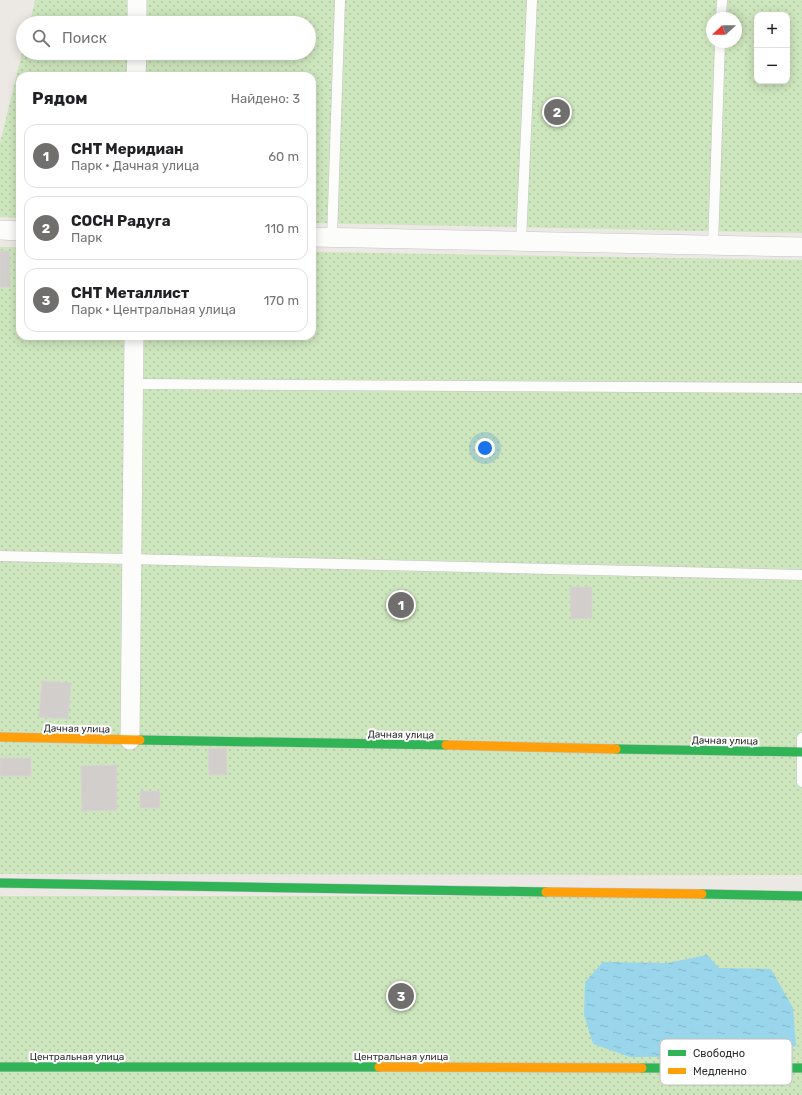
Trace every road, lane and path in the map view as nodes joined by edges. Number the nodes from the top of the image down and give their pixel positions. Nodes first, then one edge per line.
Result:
1 (137, 0) edge
2 (340, 0) edge
3 (532, 0) edge
4 (722, 0) edge
5 (721, 12) edge
6 (137, 16) edge
7 (720, 48) edge
8 (137, 60) edge
9 (136, 72) edge
10 (0, 230) edge
11 (16, 231) edge
12 (316, 237) edge
13 (332, 237) junction
14 (521, 241) junction
15 (713, 245) junction
16 (802, 247) edge
17 (134, 340) edge
18 (134, 384) junction
19 (802, 388) edge
20 (0, 556) edge
21 (131, 559) junction
22 (802, 575) edge
23 (0, 737) edge
24 (802, 738) edge
25 (130, 740) junction
26 (802, 752) edge
27 (802, 782) edge
28 (0, 883) edge
29 (802, 896) edge
30 (0, 1067) edge
31 (660, 1068) edge
32 (792, 1068) edge
33 (802, 1068) edge

1 - 6 street
2 - 13 lane
3 - 14 lane
4 - 5 lane
7 - 15 lane
8 - 9 street
10 - 11 street
12 - 13 street
13 - 14 street
14 - 15 street
15 - 16 street
17 - 18 street
18 - 19 lane
18 - 21 street
20 - 21 lane
21 - 22 lane
21 - 25 street
23 - 25 street, Дачная улица
24 - 26 lane
25 - 26 street, Дачная улица
26 - 27 lane
28 - 29 street
30 - 31 street, Центральная улица
32 - 33 street, Центральная улица

